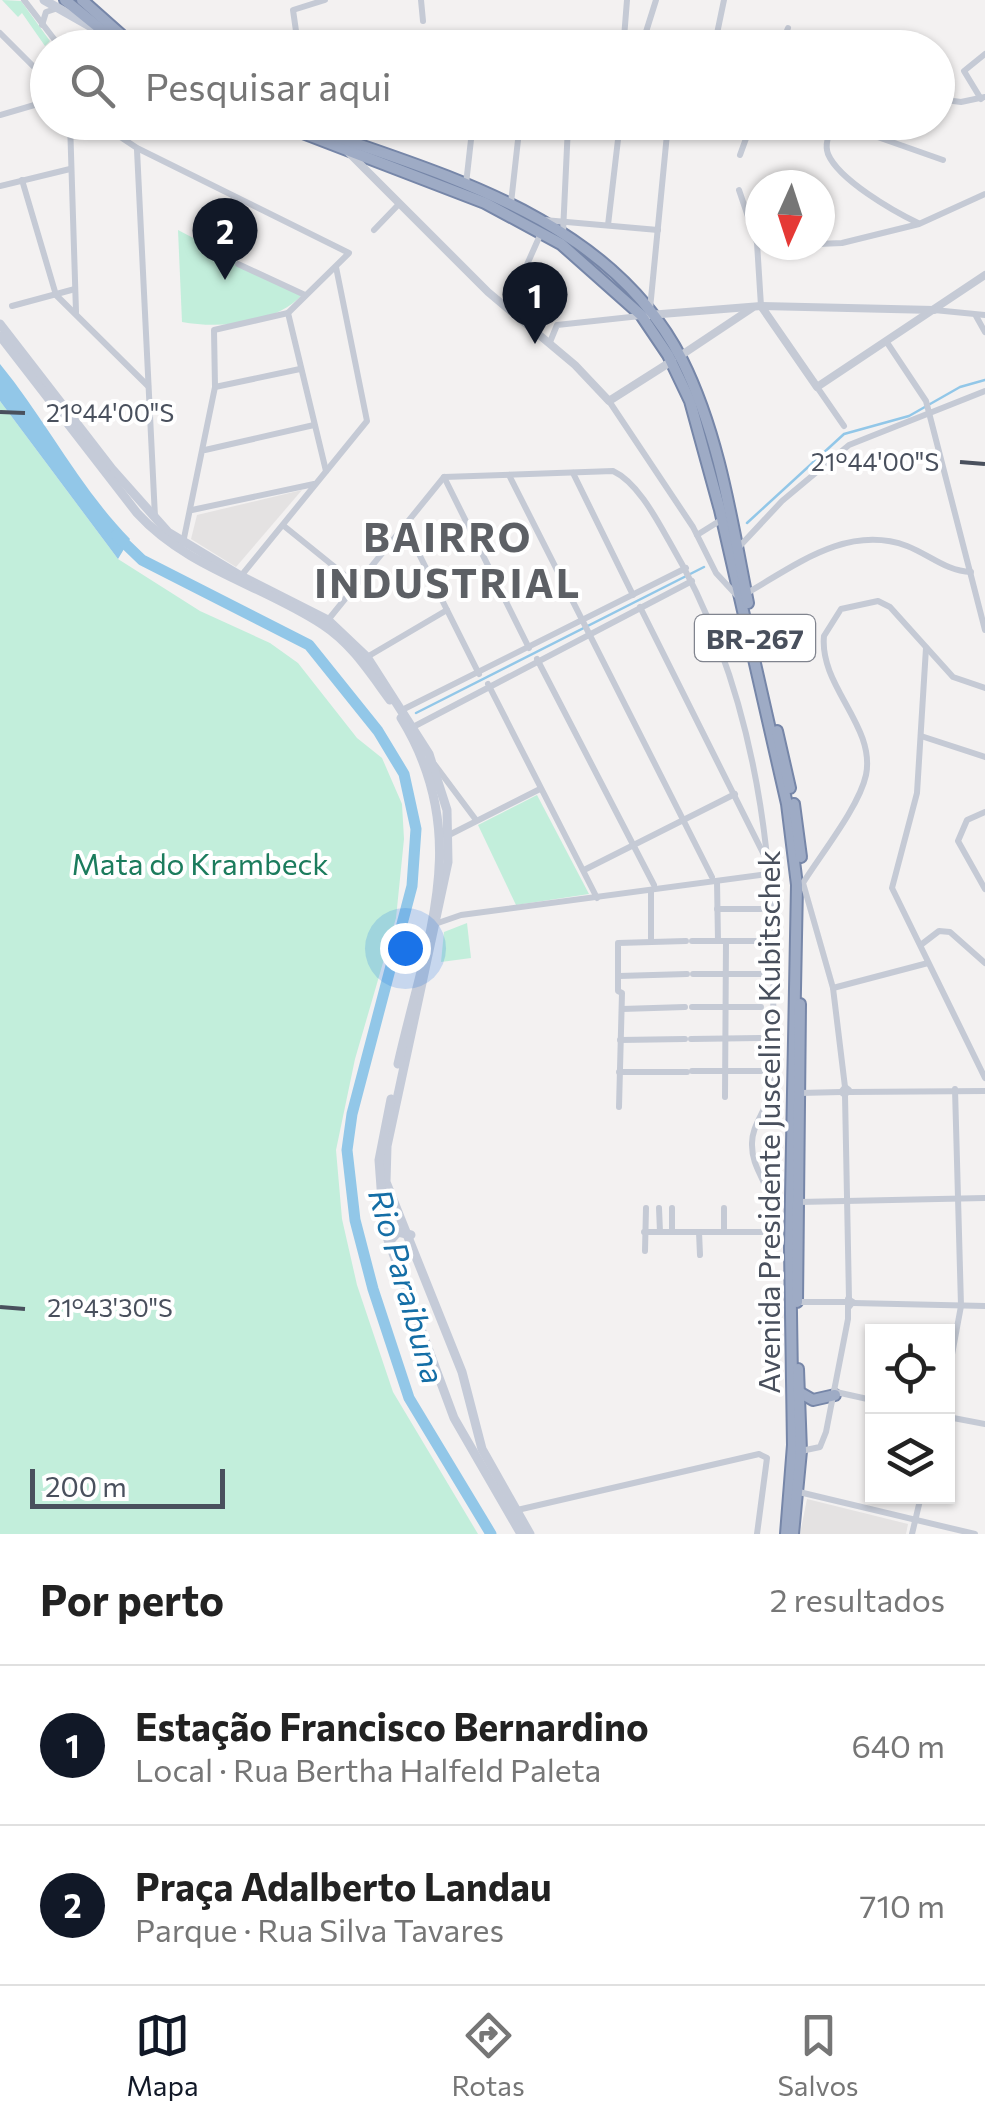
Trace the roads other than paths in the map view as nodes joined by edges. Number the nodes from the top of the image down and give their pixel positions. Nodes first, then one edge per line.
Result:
1 (24, 0) edge
2 (44, 0) edge
3 (82, 0) edge
4 (325, 0) edge
5 (421, 0) edge
6 (627, 0) edge
7 (656, 0) edge
8 (724, 0) edge
9 (61, 4) edge
10 (423, 21) dead end
11 (42, 26) junction
12 (45, 30) edge
13 (101, 30) edge
14 (104, 30) edge
15 (116, 30) edge
16 (295, 30) edge
17 (621, 30) edge
18 (649, 30) edge
19 (718, 30) edge
20 (0, 34) edge
21 (985, 54) edge
22 (30, 64) edge
23 (983, 98) edge
24 (955, 101) edge
25 (30, 106) edge
26 (0, 115) edge
27 (70, 140) edge
28 (125, 140) edge
29 (320, 140) edge
30 (343, 140) edge
31 (471, 140) edge
32 (520, 140) edge
33 (567, 140) edge
34 (618, 140) edge
35 (667, 140) edge
36 (745, 140) edge
37 (828, 140) edge
38 (886, 140) edge
39 (137, 148) junction
40 (345, 150) junction
41 (740, 154) dead end
42 (943, 160) dead end
43 (70, 169) junction
44 (22, 180) junction
45 (466, 185) junction
46 (0, 186) edge
47 (739, 190) dead end
48 (985, 194) edge
49 (511, 203) junction
50 (399, 204) junction
51 (745, 207) edge
52 (919, 224) junction
53 (542, 225) junction
54 (608, 226) junction
55 (562, 227) junction
56 (374, 230) dead end
57 (658, 230) junction
58 (835, 244) edge
59 (759, 260) edge
60 (238, 264) dead end
61 (336, 267) junction
62 (525, 269) dead end
63 (985, 276) edge
64 (75, 289) junction
65 (305, 294) junction
66 (56, 295) junction
67 (12, 306) dead end
68 (761, 306) junction
69 (900, 308) junction
70 (716, 309) junction
71 (934, 310) junction
72 (76, 313) junction
73 (288, 313) junction
74 (648, 313) junction
75 (975, 315) junction
76 (985, 315) edge
77 (0, 324) edge
78 (726, 326) junction
79 (908, 327) junction
80 (985, 332) edge
81 (0, 336) edge
82 (886, 341) junction
83 (550, 342) junction
84 (676, 358) junction
85 (300, 368) junction
86 (215, 386) junction
87 (149, 387) junction
88 (817, 387) junction
89 (985, 391) edge
90 (609, 401) junction
91 (928, 408) junction
92 (314, 425) junction
93 (844, 426) dead end
94 (205, 450) junction
95 (326, 472) junction
96 (572, 473) junction
97 (509, 475) junction
98 (444, 477) junction
99 (316, 484) junction
100 (152, 499) junction
101 (144, 508) junction
102 (192, 510) junction
103 (155, 518) junction
104 (722, 520) junction
105 (404, 524) junction
106 (284, 526) junction
107 (697, 534) junction
108 (182, 543) junction
109 (738, 548) junction
110 (738, 568) junction
111 (972, 572) junction
112 (716, 573) junction
113 (689, 575) junction
114 (239, 579) junction
115 (358, 585) junction
116 (633, 595) junction
117 (743, 596) junction
118 (285, 604) junction
119 (640, 607) junction
120 (447, 610) junction
121 (328, 620) junction
122 (586, 627) junction
123 (985, 630) edge
124 (926, 647) junction
125 (529, 648) junction
126 (367, 656) junction
127 (537, 659) junction
128 (479, 674) junction
129 (488, 684) junction
130 (985, 688) edge
131 (390, 700) junction
132 (402, 710) junction
133 (414, 727) junction
134 (921, 736) junction
135 (985, 757) edge
136 (431, 759) junction
137 (540, 790) junction
138 (736, 794) junction
139 (985, 812) edge
140 (440, 813) junction
141 (685, 816) junction
142 (762, 817) junction
143 (476, 820) junction
144 (748, 820) junction
145 (449, 835) junction
146 (633, 845) junction
147 (766, 860) junction
148 (972, 860) junction
149 (982, 862) dead end
150 (584, 870) junction
151 (769, 874) junction
152 (715, 879) junction
153 (803, 883) junction
154 (652, 888) junction
155 (985, 889) edge
156 (597, 898) junction
157 (718, 909) junction
158 (761, 909) dead end
159 (432, 924) junction
160 (801, 926) junction
161 (814, 927) junction
162 (650, 940) junction
163 (722, 941) junction
164 (762, 941) dead end
165 (922, 944) junction
166 (928, 963) junction
167 (985, 963) edge
168 (726, 974) junction
169 (762, 974) dead end
170 (618, 976) junction
171 (834, 988) junction
172 (726, 1007) junction
173 (622, 1008) junction
174 (761, 1008) dead end
175 (726, 1038) junction
176 (760, 1038) dead end
177 (620, 1040) junction
178 (725, 1071) junction
179 (761, 1071) dead end
180 (619, 1072) junction
181 (985, 1078) edge
182 (955, 1089) junction
183 (985, 1090) edge
184 (845, 1091) junction
185 (800, 1093) junction
186 (725, 1096) dead end
187 (619, 1108) dead end
188 (957, 1198) junction
189 (985, 1198) edge
190 (799, 1202) junction
191 (848, 1202) junction
192 (646, 1208) dead end
193 (660, 1208) dead end
194 (672, 1208) dead end
195 (724, 1208) dead end
196 (644, 1232) junction
197 (660, 1232) junction
198 (672, 1232) junction
199 (700, 1232) junction
200 (724, 1232) junction
201 (769, 1232) junction
202 (411, 1235) junction
203 (388, 1242) junction
204 (645, 1251) dead end
205 (700, 1255) dead end
206 (769, 1256) dead end
207 (797, 1302) junction
208 (849, 1303) junction
209 (961, 1306) junction
210 (985, 1306) edge
211 (955, 1338) edge
212 (462, 1372) junction
213 (440, 1379) junction
214 (799, 1392) junction
215 (836, 1394) junction
216 (865, 1399) edge
217 (955, 1418) edge
218 (985, 1424) edge
219 (795, 1451) junction
220 (799, 1492) junction
221 (919, 1504) edge
222 (513, 1511) junction
223 (915, 1522) junction
224 (521, 1534) edge
225 (530, 1534) edge
226 (757, 1534) edge
227 (790, 1534) edge
228 (912, 1534) edge
229 (975, 1534) edge

1 - 11 street
2 - 9 main road
3 - 15 highway
4 - 16 street
5 - 10 street
6 - 17 street
7 - 18 street
8 - 19 street
9 - 11 street
9 - 13 main road
9 - 14 highway
11 - 12 street
20 - 22 street
21 - 23 street
23 - 24 street
25 - 26 street
27 - 43 street
28 - 39 street
29 - 40 highway, Avenida Presidente Juscelino Kubitschek / BR-267
30 - 45 highway, Avenida Presidente Juscelino Kubitschek / BR-267
31 - 45 street
32 - 49 street
33 - 55 street
34 - 54 street
35 - 57 street
36 - 41 street
37 - 52 street
38 - 42 street
39 - 61 street
39 - 87 street
40 - 50 street
40 - 53 highway, Avenida Presidente Juscelino Kubitschek / BR-267
43 - 44 street
43 - 64 street
44 - 46 street
44 - 66 street
45 - 49 highway, Avenida Presidente Juscelino Kubitschek / BR-267
47 - 51 street
48 - 52 street
49 - 53 highway, Avenida Presidente Juscelino Kubitschek / BR-267
50 - 56 street
50 - 83 street
52 - 58 street
53 - 55 highway, Avenida Presidente Juscelino Kubitschek / BR-267
53 - 62 street
53 - 74 highway, Avenida Presidente Juscelino Kubitschek / BR-267
54 - 55 street
54 - 57 street
55 - 74 highway, Avenida Presidente Juscelino Kubitschek / BR-267
57 - 74 street
59 - 68 street
60 - 65 street
61 - 65 street
61 - 95 street
63 - 71 street
64 - 66 street
64 - 72 street
65 - 73 street
66 - 67 street
66 - 72 street
68 - 69 street
68 - 70 street
68 - 78 street
68 - 88 street
69 - 71 street
69 - 79 street
70 - 74 street
70 - 78 street
71 - 75 street
71 - 79 street
72 - 87 street
73 - 85 street
73 - 86 street
74 - 83 street
74 - 84 highway, Avenida Presidente Juscelino Kubitschek / BR-267
75 - 76 street
75 - 80 street
77 - 101 main road
78 - 84 street
79 - 82 street
81 - 114 main road
82 - 88 street
82 - 91 street
83 - 90 street
84 - 90 street
84 - 104 highway, Avenida Presidente Juscelino Kubitschek / BR-267
84 - 109 highway, Avenida Presidente Juscelino Kubitschek / BR-267
85 - 86 street
85 - 92 street
86 - 94 street
87 - 100 street
88 - 93 street
89 - 91 street
90 - 107 street
91 - 109 street
91 - 111 street
92 - 94 street
92 - 95 street
94 - 102 street
95 - 99 street
96 - 97 street
96 - 113 street
96 - 116 street
97 - 98 street
97 - 122 street
98 - 105 street
98 - 125 street
99 - 102 street
99 - 106 street
100 - 101 street
100 - 103 street
101 - 103 main road
102 - 108 street
103 - 108 main road
104 - 107 street
104 - 110 highway, Avenida Presidente Juscelino Kubitschek / BR-267
105 - 115 street
105 - 120 street
106 - 114 street
106 - 115 street
107 - 112 street
108 - 114 main road
109 - 110 highway, Avenida Presidente Juscelino Kubitschek / BR-267
110 - 112 street
110 - 117 highway, Avenida Presidente Juscelino Kubitschek / BR-267
111 - 117 street
111 - 123 street
112 - 117 street
113 - 116 street
113 - 119 street
113 - 142 street
114 - 118 main road
114 - 121 main road
115 - 121 street
116 - 122 street
117 - 153 highway, Avenida Presidente Juscelino Kubitschek / BR-267
117 - 219 highway, Avenida Presidente Juscelino Kubitschek / BR-267
118 - 121 main road
118 - 131 main road
119 - 122 street
119 - 138 street
120 - 126 street
120 - 128 street
121 - 126 main road
122 - 125 street
122 - 127 street
122 - 141 street
124 - 130 street
124 - 134 street
124 - 153 street
125 - 128 street
126 - 132 main road
127 - 129 street
127 - 146 street
128 - 132 street
129 - 133 street
129 - 137 street
131 - 133 main road
131 - 140 main road
132 - 133 main road
133 - 136 main road
134 - 135 street
134 - 165 street
136 - 143 street
136 - 145 main road
137 - 143 street
137 - 150 street
138 - 141 street
138 - 144 street
139 - 148 street
140 - 145 main road
140 - 159 main road
141 - 146 street
141 - 152 street
142 - 144 street
142 - 147 street
143 - 145 street
144 - 147 street
145 - 159 main road
146 - 150 street
146 - 154 street
147 - 151 street
148 - 149 street
148 - 155 street
150 - 156 street
151 - 152 street
151 - 201 street
152 - 154 street
152 - 157 street
153 - 160 highway, Avenida Presidente Juscelino Kubitschek / BR-267
153 - 161 street
154 - 156 street
154 - 162 street
156 - 159 street
157 - 158 street
157 - 163 street
159 - 202 main road
159 - 203 main road
160 - 161 street
160 - 185 highway, Avenida Presidente Juscelino Kubitschek / BR-267
161 - 171 street
162 - 163 street
162 - 170 street
163 - 164 street
163 - 168 street
165 - 166 street
165 - 167 street
166 - 171 street
166 - 181 street
168 - 169 street
168 - 170 street
168 - 172 street
170 - 173 street
171 - 184 street
172 - 173 street
172 - 174 street
172 - 175 street
173 - 177 street
175 - 176 street
175 - 177 street
175 - 178 street
177 - 180 street
178 - 179 street
178 - 180 street
178 - 186 street
180 - 187 street
182 - 183 street
182 - 184 street
182 - 188 street
184 - 185 street
184 - 191 street
185 - 190 highway, Avenida Presidente Juscelino Kubitschek / BR-267
188 - 189 street
188 - 191 street
188 - 209 street
190 - 191 street
190 - 207 highway, Avenida Presidente Juscelino Kubitschek / BR-267
191 - 208 street
192 - 196 street
193 - 197 street
194 - 198 street
195 - 200 street
196 - 197 street
196 - 204 street
197 - 198 street
198 - 199 street
199 - 200 street
199 - 205 street
200 - 201 street
201 - 206 street
202 - 203 main road
202 - 212 main road
203 - 213 main road
207 - 208 street
207 - 214 highway, Avenida Presidente Juscelino Kubitschek / BR-267
208 - 209 street
208 - 215 street
209 - 210 street
209 - 211 street
212 - 213 main road
212 - 222 main road
213 - 222 main road
214 - 215 highway
214 - 219 highway, Avenida Presidente Juscelino Kubitschek / BR-267
215 - 216 street
215 - 219 street
217 - 218 street
219 - 220 highway, Avenida Presidente Juscelino Kubitschek / BR-267
219 - 227 highway, Avenida Presidente Juscelino Kubitschek / BR-267
220 - 223 street
220 - 227 highway, Avenida Presidente Juscelino Kubitschek / BR-267
221 - 223 street
222 - 224 main road
222 - 225 main road
222 - 226 street
223 - 228 street
223 - 229 street

